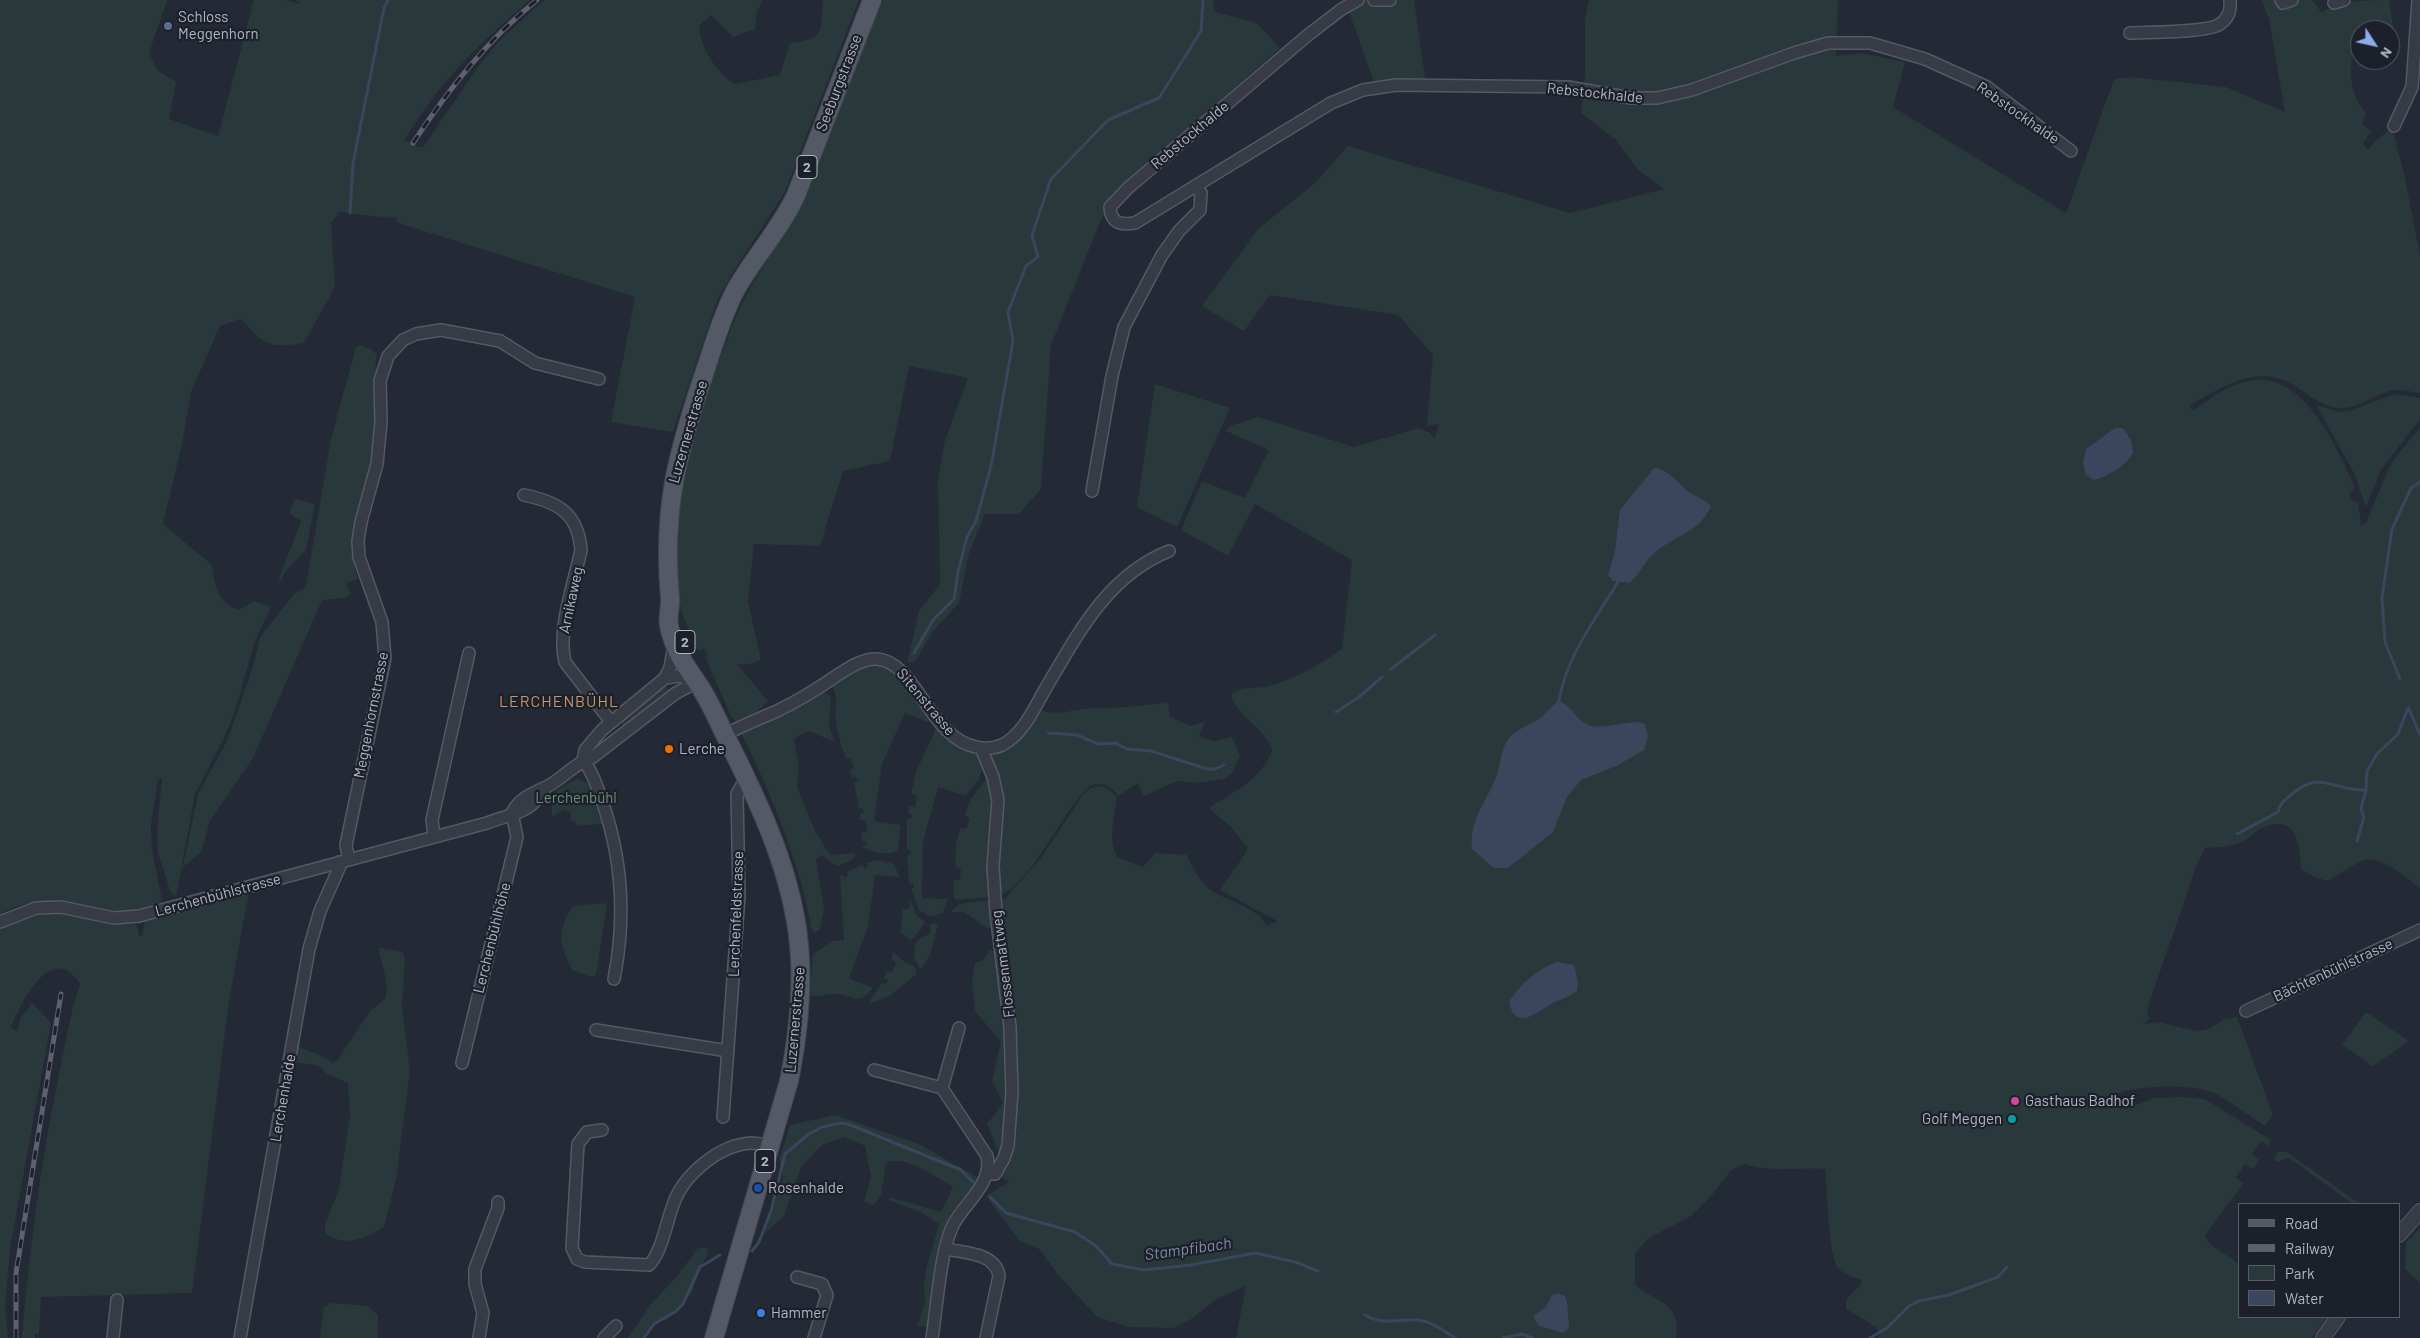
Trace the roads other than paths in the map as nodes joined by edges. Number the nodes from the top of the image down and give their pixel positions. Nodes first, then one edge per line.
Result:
1 (872, 0) edge
2 (1358, 0) edge
3 (1374, 0) edge
4 (1390, 0) edge
5 (2230, 0) edge
6 (2281, 0) edge
7 (2292, 0) edge
8 (2418, 0) edge
9 (2130, 33) dead end
10 (2394, 126) dead end
11 (2072, 151) dead end
12 (1196, 187) junction
13 (721, 324) joint
14 (599, 379) dead end
15 (1092, 491) dead end
16 (524, 495) dead end
17 (1169, 551) dead end
18 (670, 602) junction
19 (674, 643) junction
20 (470, 653) dead end
21 (666, 678) junction
22 (697, 682) junction
23 (611, 722) junction
24 (725, 734) junction
25 (980, 748) junction
26 (582, 760) junction
27 (748, 781) junction
28 (512, 813) junction
29 (434, 836) junction
30 (344, 861) junction
31 (0, 922) edge
32 (2420, 930) edge
33 (614, 979) dead end
34 (2246, 1011) dead end
35 (959, 1028) dead end
36 (596, 1030) dead end
37 (728, 1051) junction
38 (462, 1063) dead end
39 (874, 1070) dead end
40 (942, 1088) junction
41 (723, 1116) dead end
42 (602, 1130) dead end
43 (770, 1146) junction
44 (988, 1174) junction
45 (498, 1202) dead end
46 (2420, 1210) edge
47 (2400, 1234) edge
48 (946, 1249) junction
49 (797, 1277) dead end
50 (117, 1300) dead end
51 (2337, 1318) edge
52 (616, 1326) dead end
53 (113, 1338) edge
54 (240, 1338) edge
55 (479, 1338) edge
56 (604, 1338) edge
57 (714, 1338) edge
58 (814, 1338) edge
59 (932, 1338) edge
60 (986, 1338) edge
61 (2322, 1338) edge

1 - 13 main road, Seeburgstrasse / 2
2 - 12 street, Rebstockhalde
3 - 4 street
5 - 9 street
6 - 7 street
8 - 10 street
11 - 12 street, Rebstockhalde
12 - 15 street
13 - 18 main road, Luzernerstrasse / 2
14 - 30 street, Meggenhornstrasse
16 - 23 street, Arnikaweg
17 - 25 street
18 - 19 main road, Luzernerstrasse
18 - 22 main road, Luzernerstrasse / 2
19 - 21 street
19 - 22 main road, Luzernerstrasse
20 - 29 street
21 - 22 street
21 - 23 street, Lerchenbühlstrasse
22 - 24 main road, Luzernerstrasse / 2
22 - 26 street, Lerchenbühlstrasse
23 - 26 street, Lerchenbühlstrasse
24 - 25 street, Sitenstrasse
24 - 27 main road, Luzernerstrasse / 2
25 - 44 street, Flossenmattweg
26 - 28 street, Lerchenbühlstrasse
26 - 33 street
27 - 37 street, Lerchenfeldstrasse
27 - 43 main road, Luzernerstrasse / 2
28 - 29 street, Lerchenbühlstrasse
28 - 38 street, Lerchenbühlhöhe
29 - 30 street, Lerchenbühlstrasse
30 - 31 street, Lerchenbühlstrasse
30 - 54 street, Lerchenhalde
32 - 34 street, Bächtenbühlstrasse
35 - 40 street
36 - 37 street
37 - 41 street, Lerchenfeldstrasse
39 - 40 street
40 - 44 street
42 - 43 street
43 - 57 main road, Luzernerstrasse / 2
44 - 48 street
45 - 55 street
46 - 47 street
48 - 59 street
48 - 60 street
49 - 58 street
50 - 53 street
51 - 61 street
52 - 56 street

